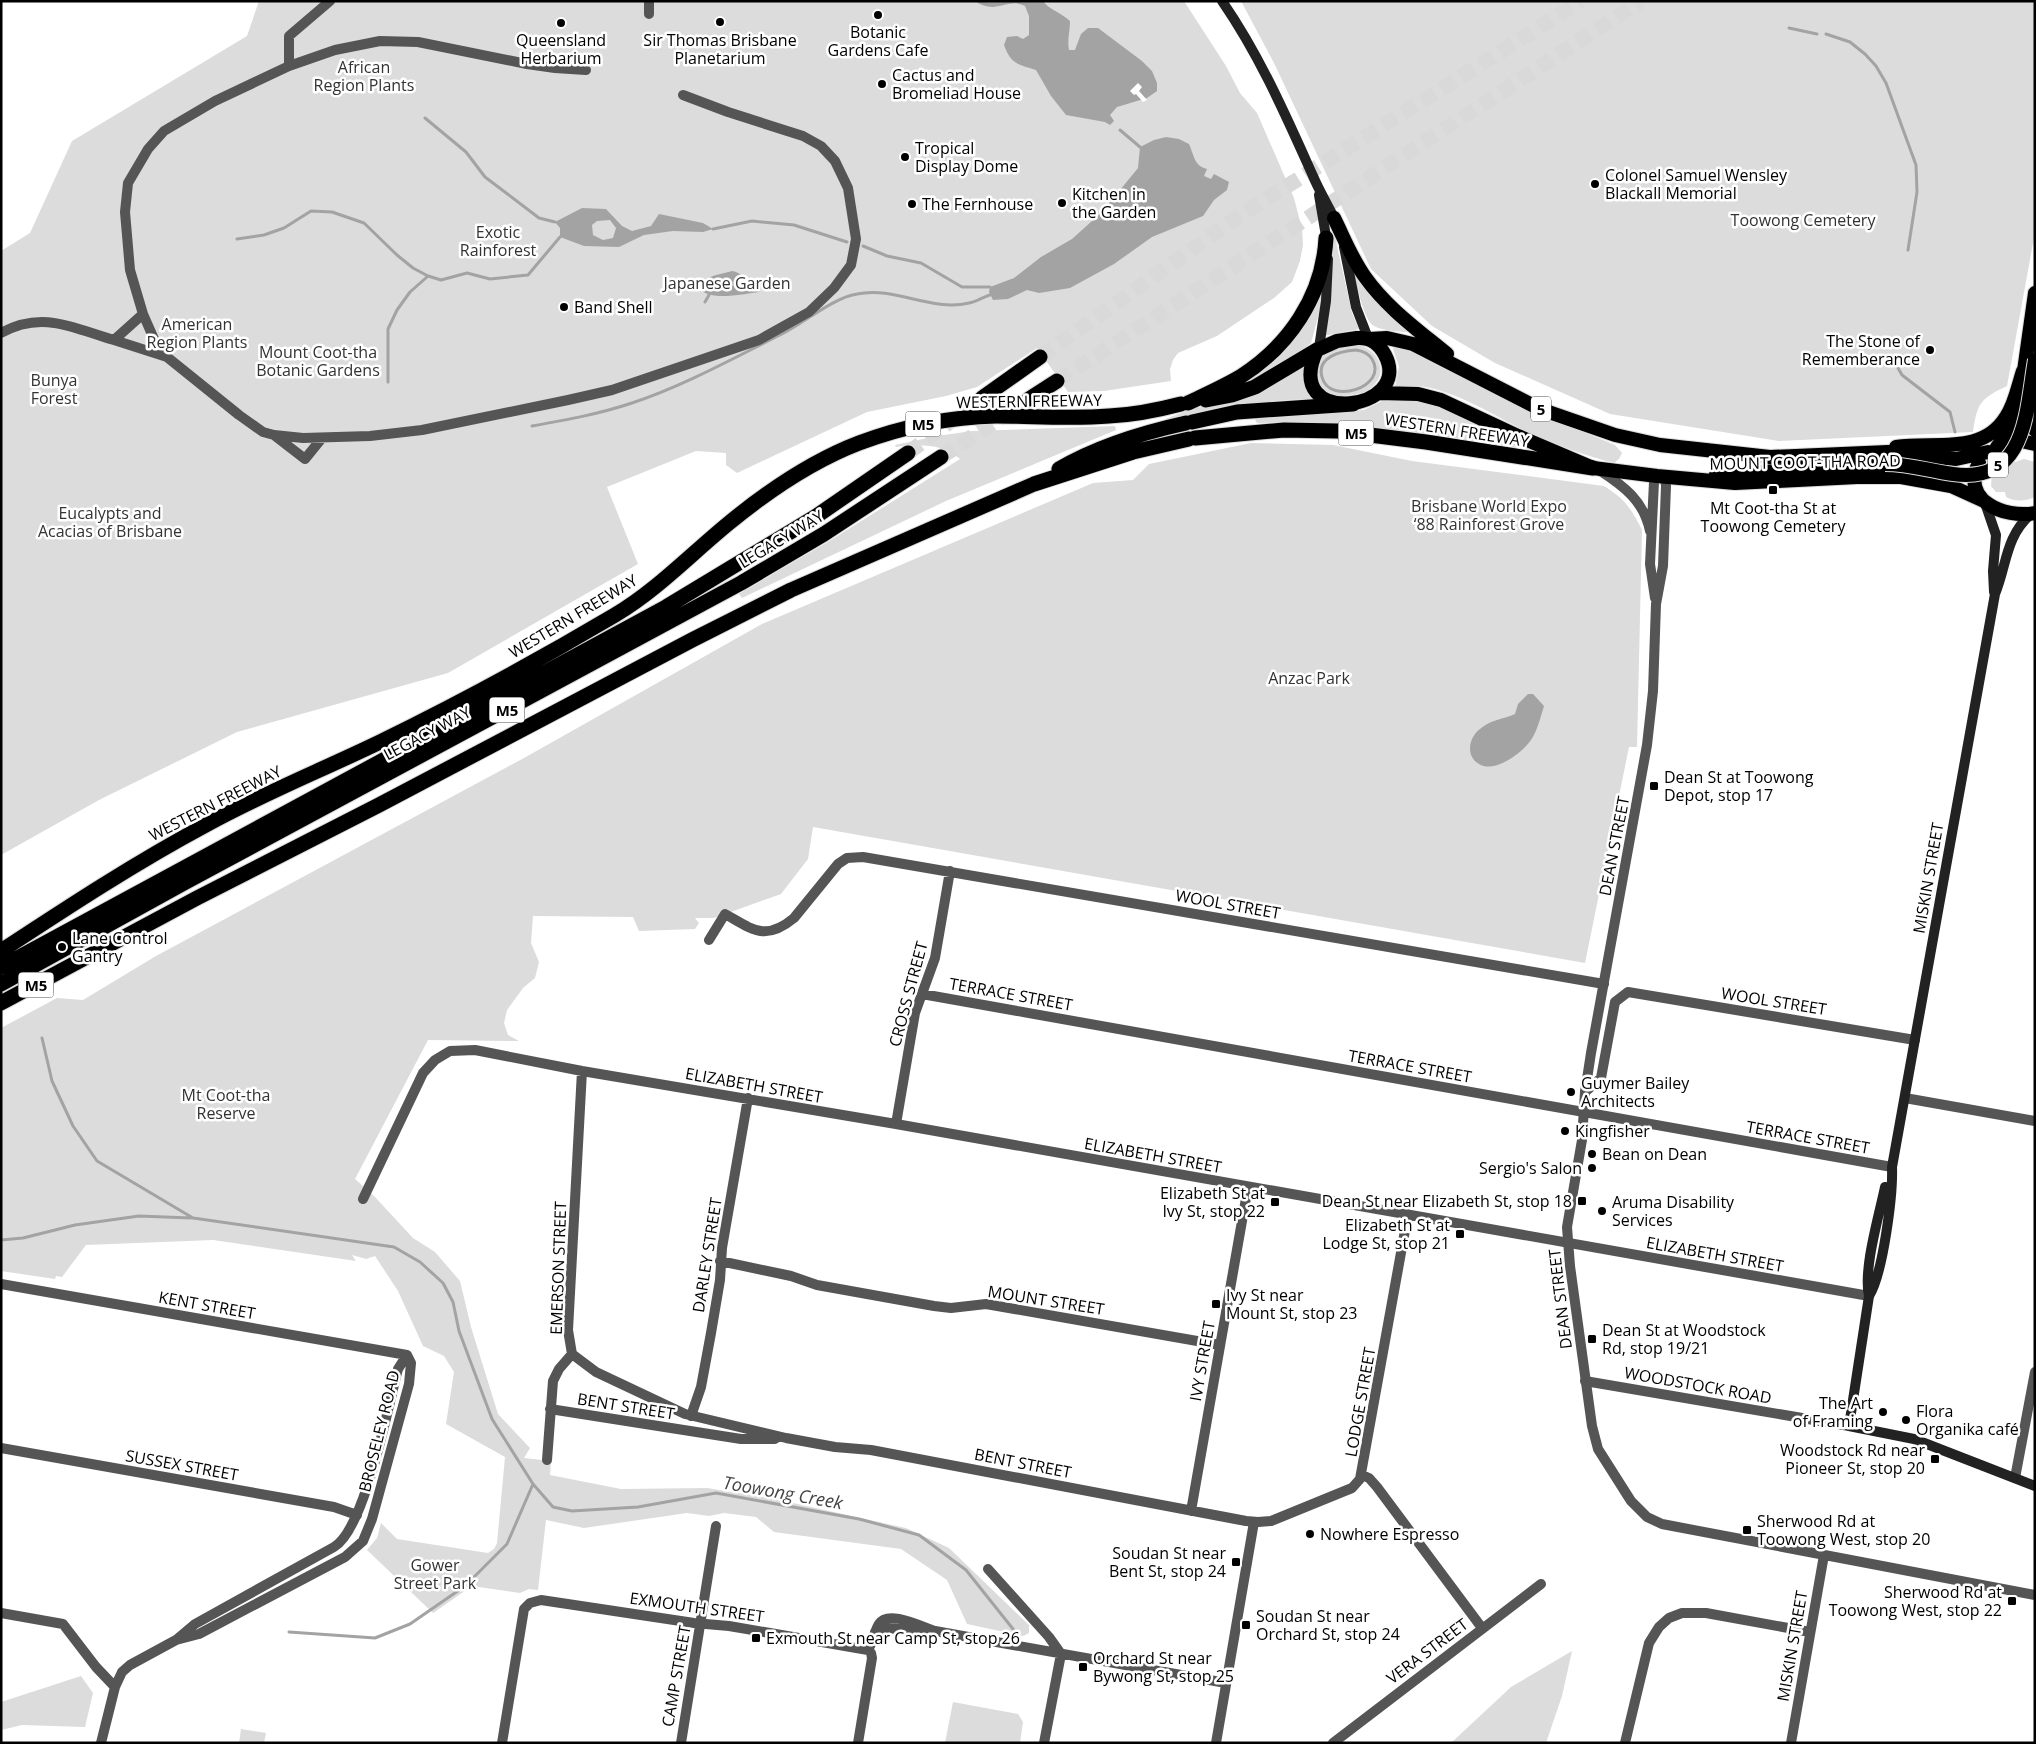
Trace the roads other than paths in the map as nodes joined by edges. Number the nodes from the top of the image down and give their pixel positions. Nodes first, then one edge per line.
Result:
1 (330, 1) edge
2 (649, 1) edge
3 (1222, 1) edge
4 (649, 14) dead end
5 (290, 66) junction
6 (586, 70) dead end
7 (683, 94) dead end
8 (1318, 186) junction
9 (1334, 218) junction
10 (1326, 238) junction
11 (2035, 293) edge
12 (143, 314) junction
13 (1, 333) edge
14 (1369, 339) junction
15 (114, 340) junction
16 (1318, 349) junction
17 (167, 357) junction
18 (1040, 357) tunnel mouth
19 (2035, 360) edge
20 (2023, 370) junction
21 (1471, 374) junction
22 (1058, 381) tunnel mouth
23 (1379, 393) junction
24 (982, 398) tunnel mouth
25 (1029, 399) tunnel mouth
26 (1185, 404) junction
27 (1353, 404) junction
28 (2035, 405) edge
29 (2035, 430) edge
30 (274, 436) junction
31 (322, 438) junction
32 (2035, 444) edge
33 (1992, 450) junction
34 (1870, 452) junction
35 (908, 453) tunnel mouth
36 (941, 457) tunnel mouth
37 (1594, 468) junction
38 (1661, 477) junction
39 (1682, 479) junction
40 (1034, 484) junction
41 (1984, 502) junction
42 (2033, 514) edge
43 (1659, 518) junction
44 (1651, 542) junction
45 (1995, 594) junction
46 (1656, 604) junction
47 (950, 871) junction
48 (709, 940) dead end
49 (1, 951) edge
50 (1, 967) edge
51 (1, 984) edge
52 (1604, 984) junction
53 (922, 994) junction
54 (1, 1003) edge
55 (1915, 1040) junction
56 (582, 1071) junction
57 (1585, 1092) junction
58 (748, 1098) junction
59 (1905, 1098) junction
60 (1584, 1113) junction
61 (2035, 1121) edge
62 (896, 1124) junction
63 (1892, 1167) junction
64 (1248, 1187) junction
65 (363, 1199) dead end
66 (1408, 1214) junction
67 (1568, 1244) junction
68 (720, 1261) junction
69 (1, 1284) edge
70 (1869, 1296) junction
71 (1220, 1345) junction
72 (572, 1354) junction
73 (407, 1355) junction
74 (2035, 1372) edge
75 (1585, 1381) junction
76 (2032, 1403) edge
77 (550, 1409) junction
78 (691, 1416) junction
79 (1849, 1426) junction
80 (786, 1438) junction
81 (1, 1448) edge
82 (547, 1460) dead end
83 (1362, 1475) junction
84 (2015, 1478) junction
85 (2035, 1486) edge
86 (1191, 1511) junction
87 (357, 1515) junction
88 (1254, 1522) junction
89 (716, 1526) dead end
90 (1824, 1555) junction
91 (988, 1569) dead end
92 (1541, 1584) dead end
93 (2035, 1595) edge
94 (1, 1613) edge
95 (700, 1623) junction
96 (1482, 1628) junction
97 (1810, 1632) junction
98 (176, 1640) junction
99 (868, 1650) junction
100 (1061, 1654) junction
101 (1226, 1683) junction
102 (115, 1687) junction
103 (101, 1743) edge
104 (502, 1743) edge
105 (680, 1743) edge
106 (858, 1743) edge
107 (1044, 1743) edge
108 (1216, 1743) edge
109 (1332, 1743) edge
110 (1625, 1743) edge
111 (1791, 1743) edge

1 - 5 street
2 - 4 street
3 - 8 main road
5 - 6 street
5 - 12 street
7 - 31 street
8 - 9 main road
8 - 10 main road
9 - 14 main road
9 - 21 highway
10 - 16 main road
10 - 26 highway
11 - 20 highway, 5
12 - 15 street
12 - 17 street
13 - 15 street
14 - 16 highway, 5
14 - 21 highway, MOUNT COOT-THA ROAD / 5
14 - 23 highway
15 - 17 street
16 - 26 highway, WESTERN FREEWAY / M5
16 - 27 highway
17 - 30 street
18 - 24 highway
19 - 39 highway, 5, bridge
20 - 33 highway
20 - 34 highway, 5
21 - 34 highway, MOUNT COOT-THA ROAD / 5
22 - 25 highway
23 - 27 highway
23 - 37 highway, MOUNT COOT-THA ROAD
26 - 49 highway, WESTERN FREEWAY / M5
27 - 40 highway
28 - 29 highway
30 - 31 street
30 - 31 street
32 - 33 highway, MOUNT COOT-THA ROAD
33 - 34 highway, MOUNT COOT-THA ROAD
33 - 41 highway
35 - 50 highway, LEGACY WAY / M5
36 - 51 highway, LEGACY WAY / M5
37 - 38 highway, MOUNT COOT-THA ROAD / 5
37 - 40 highway, WESTERN FREEWAY / M5
37 - 44 street
38 - 39 highway, MOUNT COOT-THA ROAD / 5
38 - 43 street, DEAN STREET
39 - 41 highway, MOUNT COOT-THA ROAD
40 - 54 highway, WESTERN FREEWAY / M5
41 - 42 highway, MOUNT COOT-THA ROAD
41 - 45 main road, MISKIN STREET
42 - 45 main road, MISKIN STREET
43 - 44 street, DEAN STREET
43 - 46 street, DEAN STREET
44 - 46 street, DEAN STREET
45 - 55 main road, MISKIN STREET
46 - 52 street, DEAN STREET
47 - 48 street, WOOL STREET
47 - 52 street, WOOL STREET
47 - 53 street, CROSS STREET
52 - 57 street, DEAN STREET
53 - 60 street, TERRACE STREET
53 - 62 street, CROSS STREET
55 - 57 street, WOOL STREET
55 - 59 main road, MISKIN STREET
56 - 58 street, ELIZABETH STREET
56 - 65 street, ELIZABETH STREET
56 - 72 street, EMERSON STREET
57 - 60 street, DEAN STREET
58 - 62 street, ELIZABETH STREET
58 - 68 street, DARLEY STREET
59 - 61 street
59 - 63 main road, MISKIN STREET
60 - 63 street, TERRACE STREET
60 - 67 street, DEAN STREET
62 - 64 street, ELIZABETH STREET
63 - 70 main road, MISKIN STREET
64 - 66 street, ELIZABETH STREET
64 - 71 street, IVY STREET
66 - 67 street, ELIZABETH STREET
66 - 83 street, LODGE STREET
67 - 70 street, ELIZABETH STREET
67 - 75 street, DEAN STREET
68 - 71 street, MOUNT STREET
68 - 78 street, DARLEY STREET
69 - 73 street, KENT STREET
70 - 79 main road, MISKIN STREET
71 - 86 street, IVY STREET
72 - 77 street, EMERSON STREET
72 - 78 street, BENT STREET
73 - 87 street, BROSELEY ROAD
73 - 98 street, BROSELEY ROAD
74 - 76 street
75 - 79 street, WOODSTOCK ROAD
75 - 90 street, DEAN STREET
76 - 84 street
77 - 80 street, BENT STREET
77 - 82 street, EMERSON STREET
78 - 80 street, BENT STREET
79 - 84 main road, WOODSTOCK ROAD
80 - 86 street, BENT STREET
81 - 87 street, SUSSEX STREET
83 - 88 street, LODGE STREET
83 - 96 street
84 - 85 main road, WOODSTOCK ROAD
86 - 88 street, BENT STREET
87 - 98 street, BROSELEY ROAD
88 - 101 street
89 - 95 street, CAMP STREET
90 - 93 street
90 - 97 street, MISKIN STREET
91 - 100 street
92 - 96 street, VERA STREET
94 - 102 street
95 - 99 street, EXMOUTH STREET
95 - 104 street, EXMOUTH STREET
95 - 105 street, CAMP STREET
96 - 109 street, VERA STREET
97 - 110 street
97 - 111 street, MISKIN STREET
98 - 102 street, BROSELEY ROAD
99 - 100 street
99 - 106 street
100 - 101 street
100 - 107 street
101 - 108 street
102 - 103 street, BROSELEY ROAD

